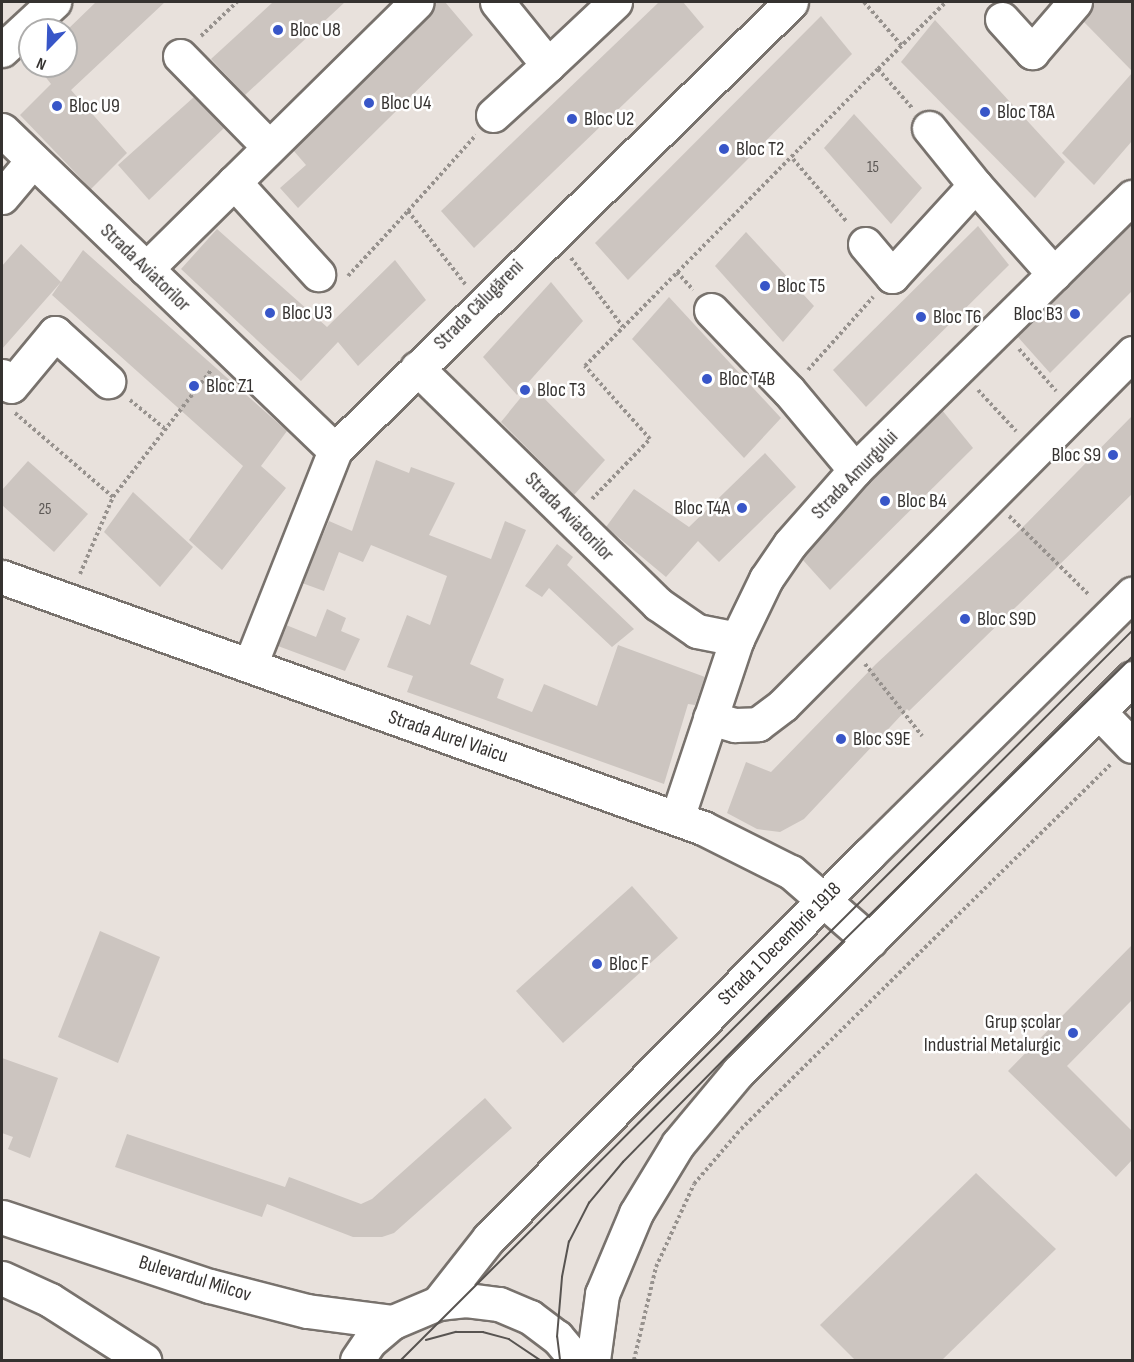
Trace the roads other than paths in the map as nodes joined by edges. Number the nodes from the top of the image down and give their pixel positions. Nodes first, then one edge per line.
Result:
1 (54, 2) edge
2 (417, 2) edge
3 (497, 2) edge
4 (615, 2) edge
5 (791, 2) edge
6 (1075, 2) edge
7 (1002, 19) dead end
8 (2, 50) edge
9 (180, 56) road end
10 (548, 65) junction
11 (494, 115) road end
12 (929, 128) road end
13 (2, 130) edge
14 (269, 147) junction
15 (33, 160) junction
16 (234, 182) junction
17 (975, 185) junction
18 (2, 197) edge
19 (1132, 198) edge
20 (865, 244) road end
21 (146, 269) junction
22 (318, 274) road end
23 (1054, 274) junction
24 (711, 310) dead end
25 (1132, 353) edge
26 (417, 368) junction
27 (108, 381) road end
28 (6, 393) edge
29 (335, 450) junction
30 (855, 470) junction
31 (2, 577) edge
32 (1121, 605) edge
33 (737, 639) junction
34 (250, 665) junction
35 (1132, 678) edge
36 (1099, 712) junction
37 (710, 718) junction
38 (1131, 745) edge
39 (678, 818) junction
40 (825, 898) junction
41 (870, 940) junction
42 (2, 1216) edge
43 (2, 1278) edge
44 (438, 1303) junction
45 (393, 1322) junction
46 (111, 1351) edge
47 (144, 1360) edge
48 (357, 1360) edge
49 (576, 1360) edge
50 (593, 1360) edge

1 - 8 street
2 - 14 street
3 - 10 street
4 - 10 street
5 - 26 street, Strada Călugăreni
6 - 7 street
9 - 14 street
10 - 11 street
12 - 17 street
13 - 15 street, Strada Aviatorilor
14 - 16 street
15 - 18 street
15 - 21 street, Strada Aviatorilor
16 - 21 street
16 - 22 street
17 - 20 street
17 - 23 street
19 - 23 street, Strada Amurgului
21 - 29 street, Strada Aviatorilor
23 - 30 street, Strada Amurgului
24 - 30 street
25 - 37 street
26 - 29 street, Strada Călugăreni
26 - 33 street, Strada Aviatorilor
27 - 28 street
29 - 34 street, Strada Călugăreni
30 - 33 street, Strada Amurgului
31 - 34 street, Strada Aurel Vlaicu
32 - 40 street, Strada 1 Decembrie 1918
33 - 37 street, Strada Amurgului
34 - 39 street, Strada Aurel Vlaicu
35 - 36 street
36 - 38 street
36 - 41 street
37 - 39 street, Strada Amurgului
39 - 40 street, Strada Aurel Vlaicu
40 - 41 street, Strada Aurel Vlaicu
40 - 44 street, Strada 1 Decembrie 1918
41 - 50 street
42 - 45 street, Bulevardul Milcov
43 - 46 street
44 - 45 street
44 - 49 street
45 - 48 street
46 - 47 street

